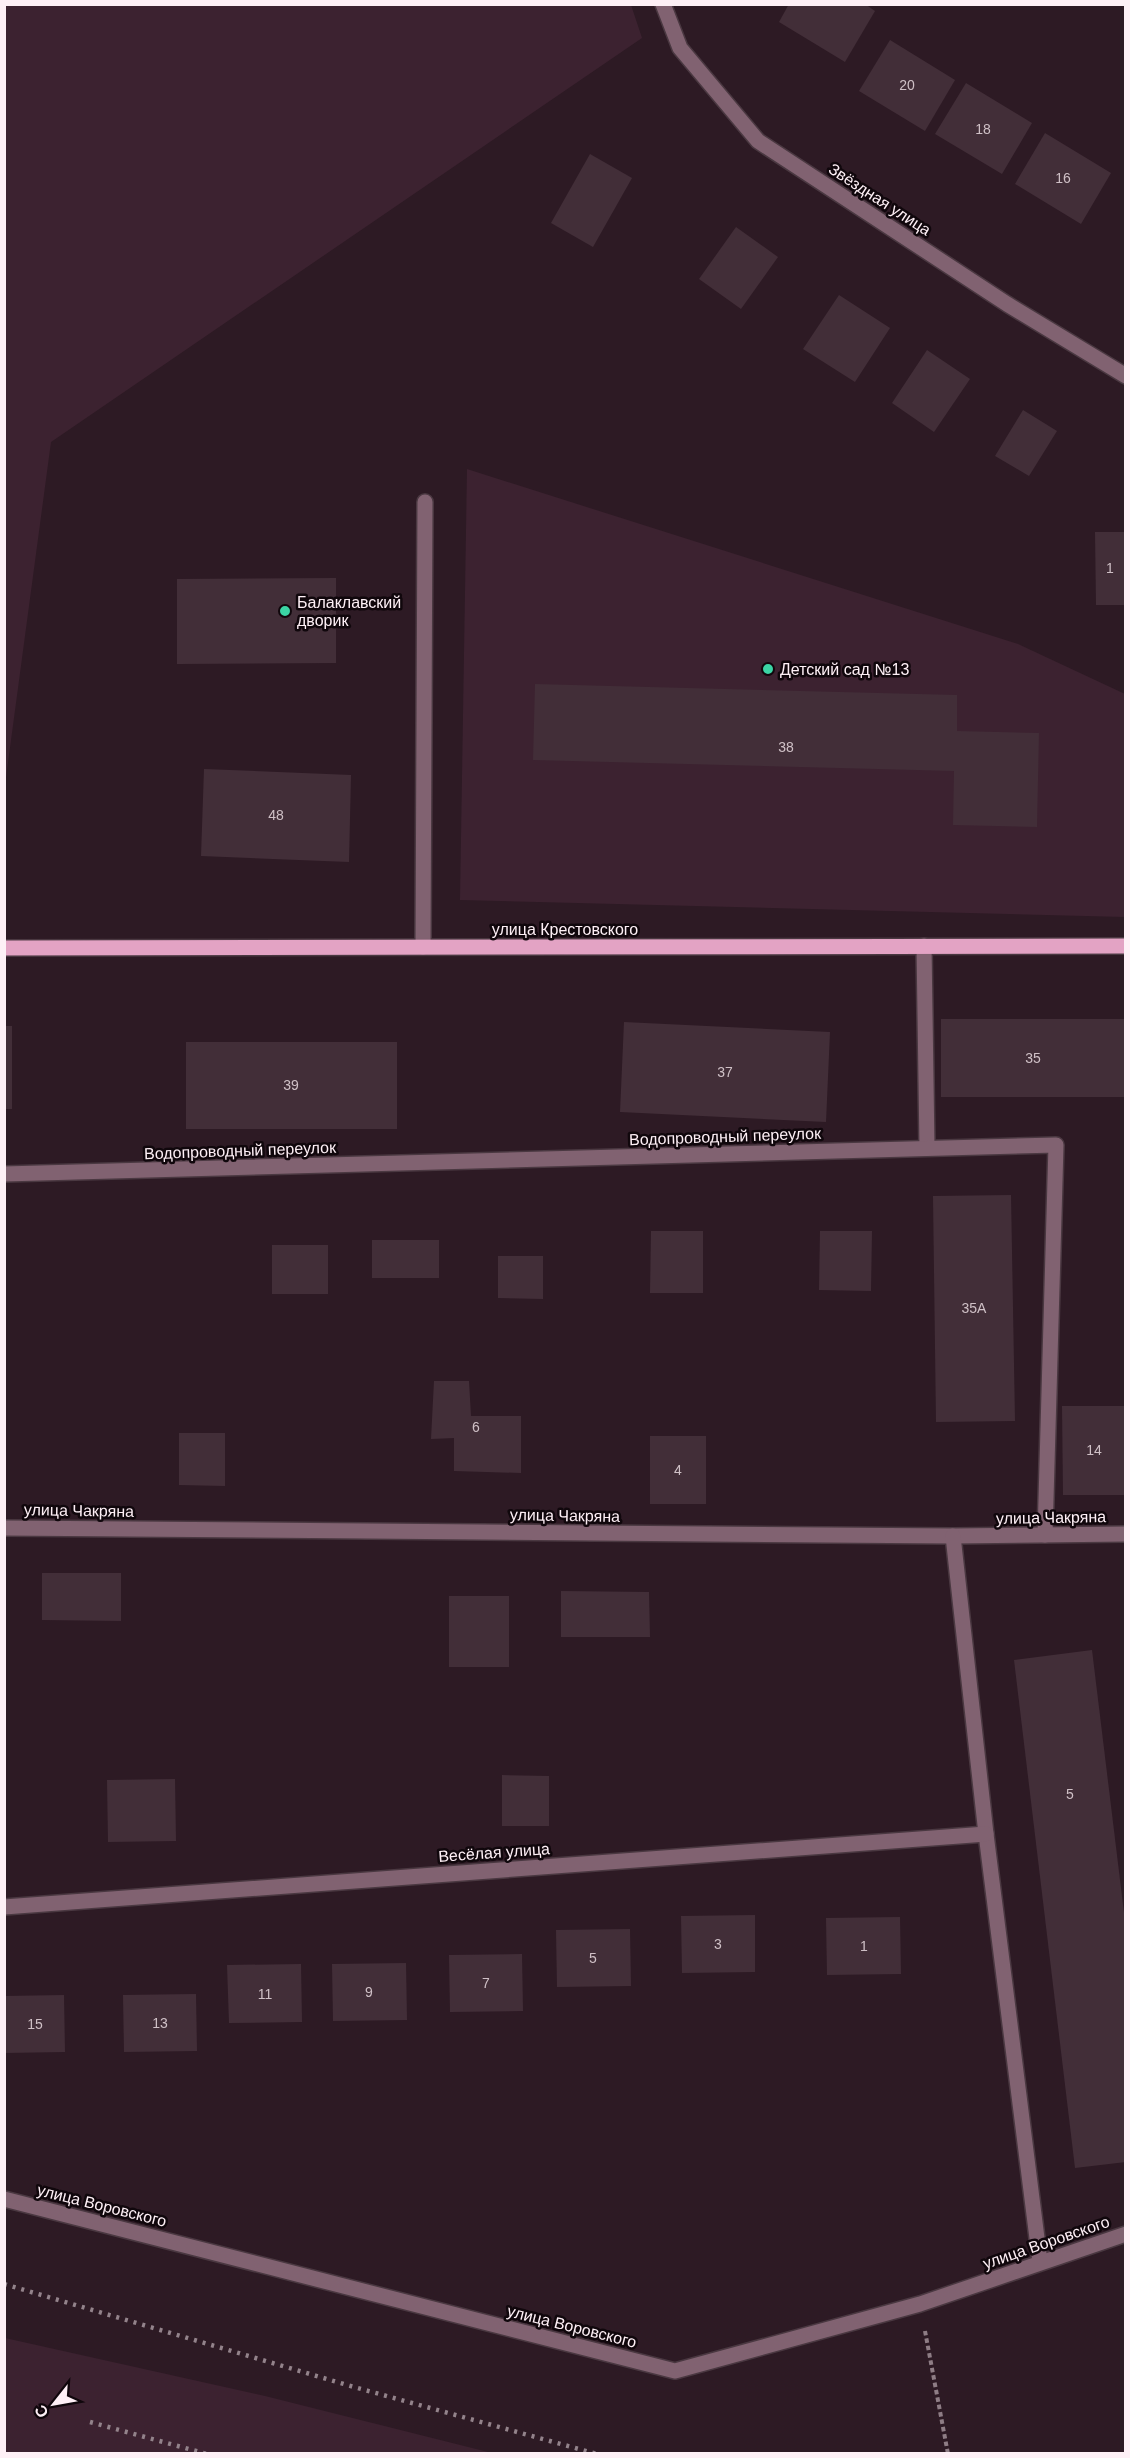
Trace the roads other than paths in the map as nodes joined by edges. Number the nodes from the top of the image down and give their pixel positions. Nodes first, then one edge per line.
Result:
1 (663, 4) edge
2 (1125, 376) edge
3 (425, 502) dead end
4 (924, 946) junction
5 (1125, 946) edge
6 (423, 947) junction
7 (4, 948) edge
8 (927, 1148) junction
9 (4, 1174) edge
10 (4, 1528) edge
11 (1125, 1534) edge
12 (1045, 1535) junction
13 (953, 1536) junction
14 (986, 1834) junction
15 (4, 1907) edge
16 (4, 2199) edge
17 (1125, 2234) edge
18 (1040, 2262) junction

1 - 2 street, Звёздная улица
3 - 6 street
4 - 5 main road, улица Крестовского
4 - 6 main road, улица Крестовского
4 - 8 street
6 - 7 main road, улица Крестовского
8 - 9 street, Водопроводный переулок
8 - 12 street, Водопроводный переулок
10 - 13 street, улица Чакряна
11 - 12 street, улица Чакряна
12 - 13 street, улица Чакряна
13 - 14 street
14 - 15 street, Весёлая улица
14 - 18 street
16 - 18 street, улица Воровского
17 - 18 street, улица Воровского

